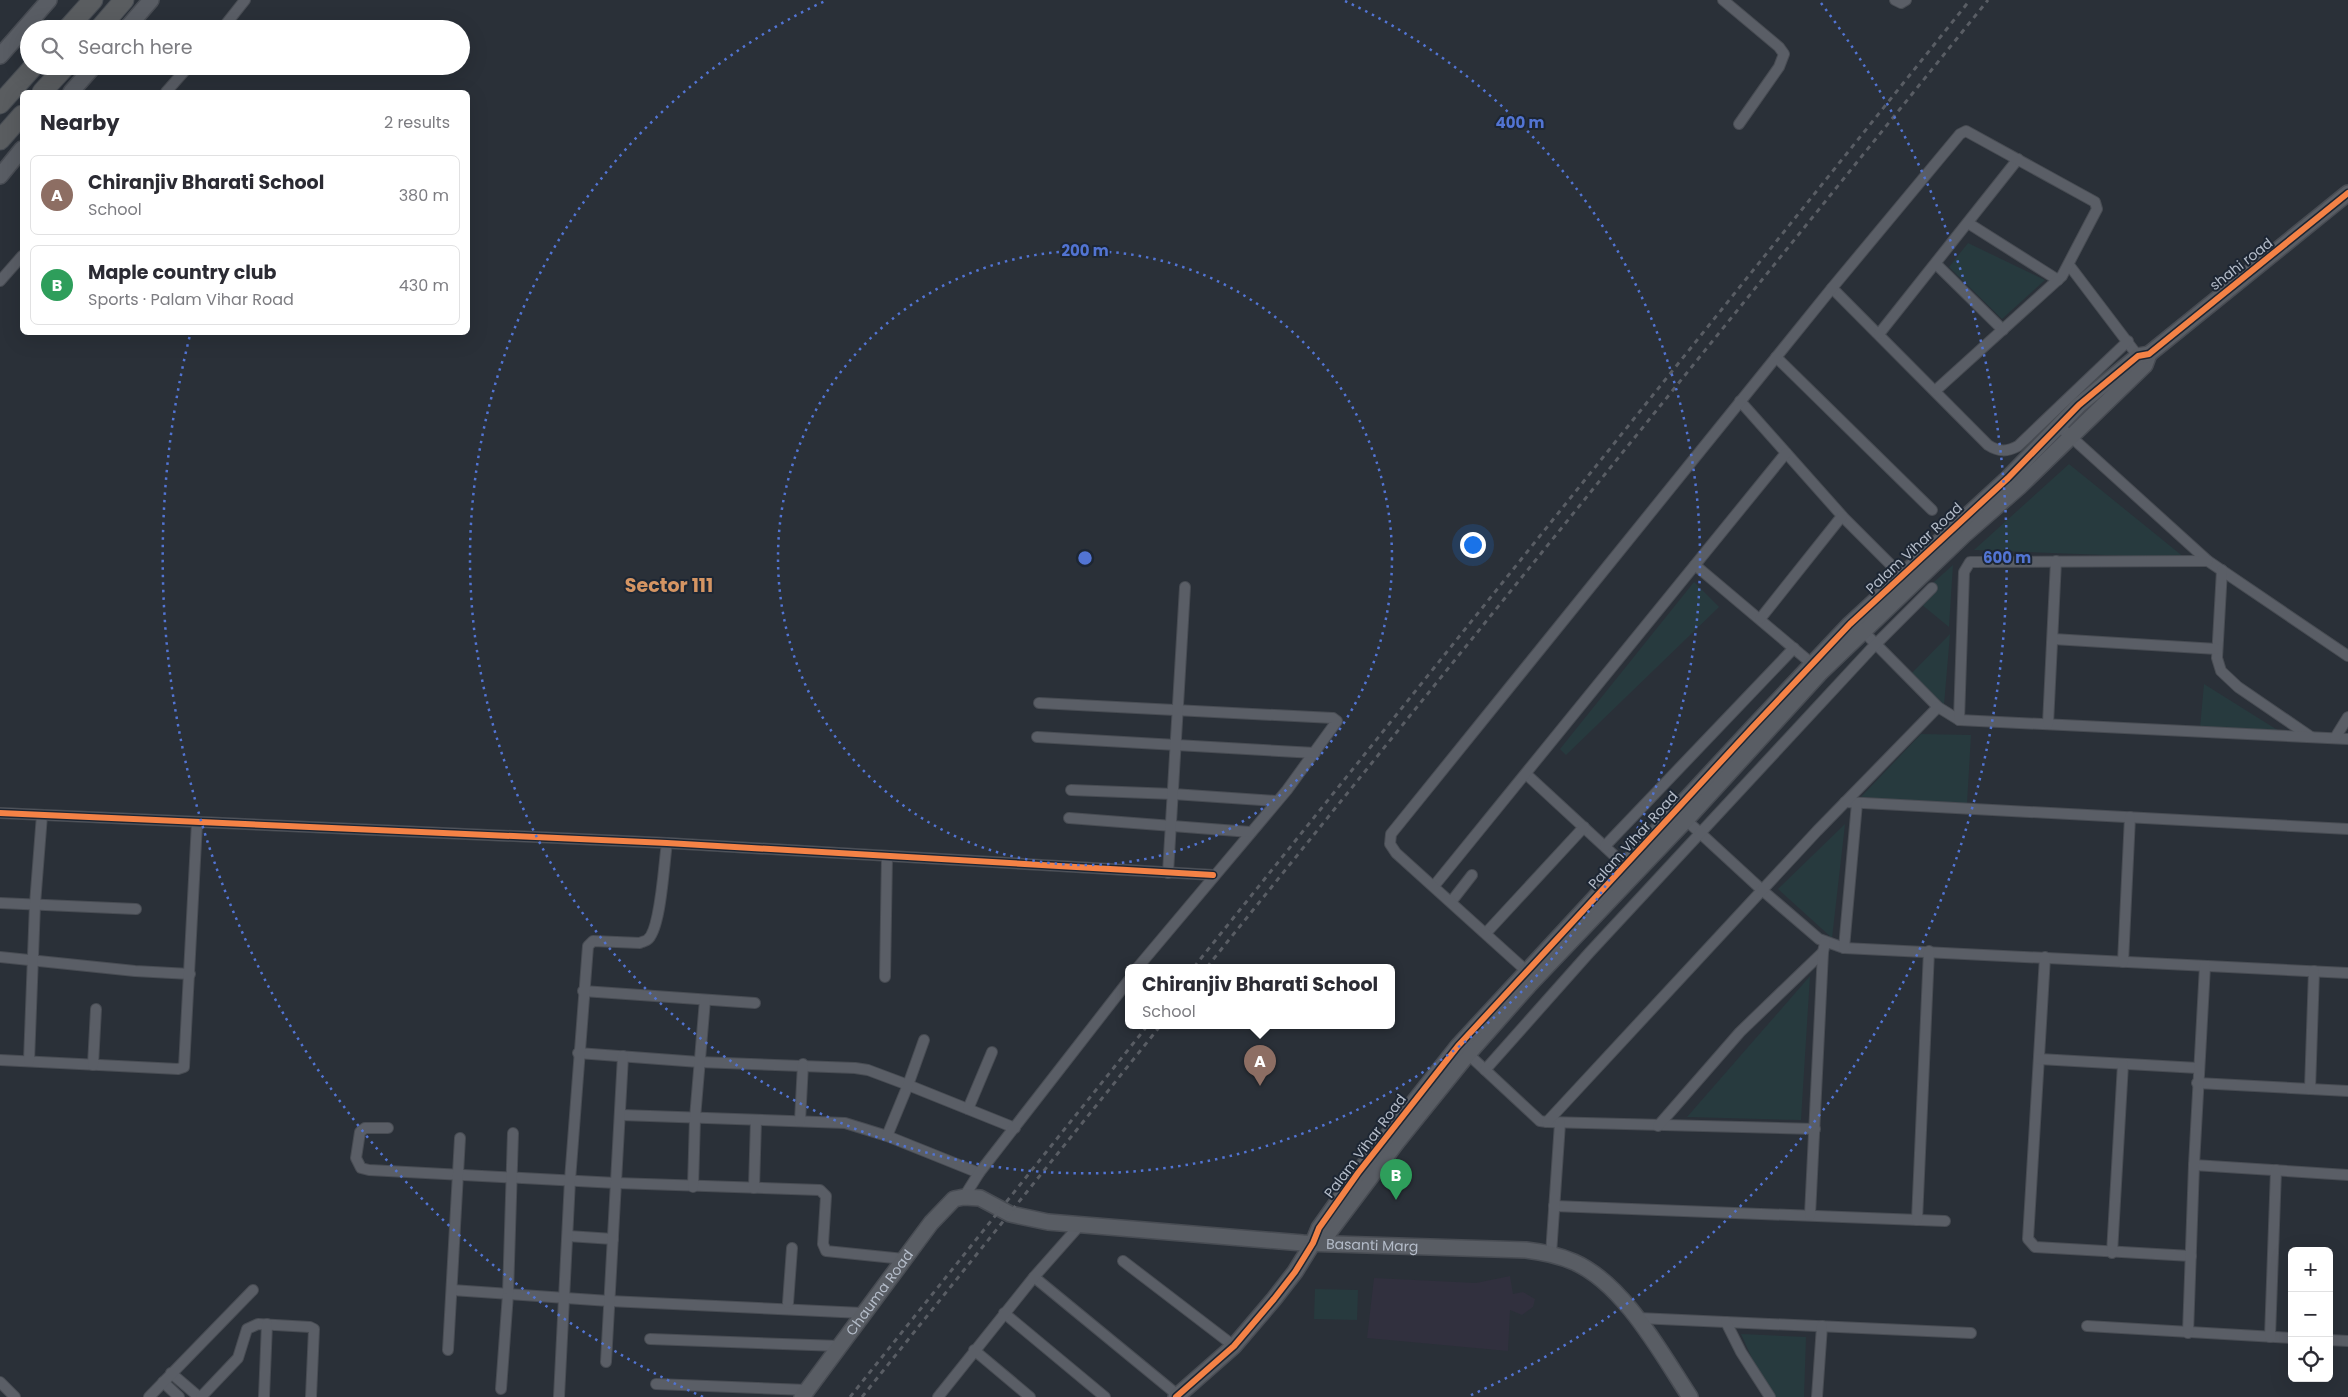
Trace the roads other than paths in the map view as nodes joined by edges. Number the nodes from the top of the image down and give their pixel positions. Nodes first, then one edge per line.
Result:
1 (49, 0) edge
2 (93, 0) edge
3 (124, 0) edge
4 (151, 0) edge
5 (245, 0) edge
6 (1723, 0) edge
7 (1895, 0) edge
8 (1906, 0) edge
9 (32, 20) edge
10 (75, 20) edge
11 (107, 20) edge
12 (134, 20) edge
13 (229, 20) edge
14 (20, 33) edge
15 (0, 56) edge
16 (26, 75) edge
17 (58, 75) edge
18 (86, 75) edge
19 (181, 75) edge
20 (44, 90) edge
21 (73, 90) edge
22 (168, 90) edge
23 (0, 104) edge
24 (20, 117) edge
25 (1739, 124) dead end
26 (0, 140) edge
27 (20, 151) edge
28 (2018, 159) junction
29 (0, 176) edge
30 (2348, 193) edge
31 (1968, 223) junction
32 (20, 258) edge
33 (1936, 264) junction
34 (2069, 265) junction
35 (2058, 280) junction
36 (0, 281) edge
37 (1832, 288) junction
38 (2003, 330) junction
39 (1880, 334) junction
40 (2128, 341) junction
41 (1776, 357) junction
42 (2144, 358) junction
43 (1935, 391) junction
44 (1740, 401) junction
45 (2058, 425) junction
46 (2070, 436) junction
47 (1786, 453) junction
48 (1932, 510) dead end
49 (1842, 516) junction
50 (2056, 561) junction
51 (2208, 561) junction
52 (1695, 565) junction
53 (2222, 570) junction
54 (1902, 576) junction
55 (1186, 586) dead end
56 (1932, 588) dead end
57 (1760, 619) junction
58 (1858, 626) junction
59 (2053, 639) junction
60 (1875, 646) junction
61 (1794, 648) junction
62 (2217, 650) junction
63 (2348, 656) edge
64 (1817, 668) junction
65 (1039, 703) dead end
66 (1938, 707) junction
67 (1180, 709) junction
68 (2348, 717) edge
69 (1960, 720) junction
70 (2048, 724) junction
71 (1037, 737) dead end
72 (2312, 737) junction
73 (2335, 738) junction
74 (2348, 739) edge
75 (1177, 745) junction
76 (1315, 753) junction
77 (1526, 774) junction
78 (1072, 790) dead end
79 (1173, 794) junction
80 (1276, 801) junction
81 (1845, 802) junction
82 (1857, 803) junction
83 (0, 813) edge
84 (42, 815) junction
85 (2130, 817) junction
86 (1069, 818) dead end
87 (1686, 820) junction
88 (197, 822) junction
89 (1171, 825) junction
90 (1584, 827) junction
91 (2348, 829) edge
92 (1250, 832) junction
93 (1702, 834) junction
94 (666, 843) junction
95 (1605, 846) junction
96 (887, 856) junction
97 (1630, 870) junction
98 (1168, 873) junction
99 (1214, 875) junction
100 (1472, 875) dead end
101 (1434, 886) junction
102 (1762, 890) junction
103 (1451, 902) junction
104 (0, 903) edge
105 (35, 904) junction
106 (136, 908) dead end
107 (1486, 933) junction
108 (1824, 948) junction
109 (1844, 948) junction
110 (1929, 951) junction
111 (0, 957) edge
112 (2045, 957) junction
113 (33, 962) junction
114 (2123, 962) junction
115 (1140, 964) edge
116 (2205, 966) junction
117 (2314, 971) junction
118 (2348, 973) edge
119 (190, 974) junction
120 (1531, 975) junction
121 (884, 977) dead end
122 (1125, 985) edge
123 (583, 991) junction
124 (705, 1000) junction
125 (755, 1003) dead end
126 (96, 1009) dead end
127 (924, 1040) dead end
128 (992, 1052) dead end
129 (578, 1053) junction
130 (1468, 1054) junction
131 (623, 1056) junction
132 (2039, 1059) junction
133 (0, 1060) edge
134 (29, 1061) junction
135 (699, 1062) junction
136 (803, 1064) junction
137 (2123, 1064) junction
138 (93, 1065) junction
139 (2198, 1068) junction
140 (1485, 1070) junction
141 (2198, 1083) junction
142 (908, 1085) junction
143 (2310, 1089) junction
144 (2348, 1091) edge
145 (968, 1109) junction
146 (621, 1115) junction
147 (695, 1118) junction
148 (756, 1120) junction
149 (800, 1122) junction
150 (1547, 1122) junction
151 (1560, 1123) junction
152 (1658, 1126) junction
153 (388, 1128) dead end
154 (1015, 1128) junction
155 (1814, 1129) junction
156 (513, 1133) dead end
157 (886, 1136) junction
158 (460, 1138) dead end
159 (2194, 1165) junction
160 (2276, 1170) junction
161 (979, 1173) junction
162 (458, 1175) junction
163 (2348, 1175) edge
164 (513, 1178) junction
165 (570, 1180) junction
166 (616, 1183) junction
167 (693, 1187) junction
168 (754, 1188) junction
169 (964, 1197) junction
170 (1554, 1206) junction
171 (1810, 1215) junction
172 (1917, 1220) junction
173 (1945, 1221) dead end
174 (1080, 1224) junction
175 (568, 1236) junction
176 (613, 1239) junction
177 (1313, 1242) junction
178 (792, 1248) dead end
179 (2112, 1252) junction
180 (1551, 1254) junction
181 (2191, 1256) junction
182 (904, 1259) junction
183 (1123, 1261) dead end
184 (1034, 1277) junction
185 (252, 1290) dead end
186 (452, 1290) junction
187 (508, 1294) junction
188 (565, 1298) junction
189 (609, 1301) junction
190 (782, 1304) junction
191 (802, 1304) dead end
192 (862, 1313) junction
193 (1004, 1313) junction
194 (1638, 1318) junction
195 (1726, 1322) junction
196 (268, 1324) junction
197 (1822, 1326) junction
198 (2087, 1326) dead end
199 (1971, 1333) dead end
200 (2188, 1334) junction
201 (2270, 1337) junction
202 (2288, 1338) edge
203 (650, 1339) dead end
204 (2333, 1340) edge
205 (2348, 1341) edge
206 (839, 1346) junction
207 (1234, 1346) junction
208 (448, 1350) dead end
209 (974, 1350) junction
210 (606, 1362) dead end
211 (172, 1373) junction
212 (0, 1382) edge
213 (163, 1382) junction
214 (656, 1384) dead end
215 (501, 1389) dead end
216 (805, 1394) edge
217 (1178, 1396) edge
218 (15, 1397) edge
219 (148, 1397) edge
220 (180, 1397) edge
221 (200, 1397) edge
222 (264, 1397) edge
223 (311, 1397) edge
224 (559, 1397) edge
225 (938, 1397) edge
226 (1029, 1397) edge
227 (1105, 1397) edge
228 (1690, 1397) edge
229 (1770, 1397) edge
230 (1817, 1397) edge

1 - 9 street
2 - 10 highway
3 - 11 highway
4 - 12 street
5 - 13 street
6 - 25 street
7 - 8 street
14 - 15 street
16 - 23 highway
17 - 20 highway
18 - 21 street
19 - 22 street
24 - 26 highway
27 - 29 street
28 - 31 street
28 - 34 street
28 - 37 street
30 - 42 street, shahi road
31 - 33 street
31 - 35 street
32 - 36 street
33 - 38 street
33 - 39 street
34 - 35 street
34 - 40 street
35 - 38 street
37 - 39 street
37 - 41 street
38 - 43 street
39 - 43 street
40 - 42 street
40 - 43 street
41 - 44 street
41 - 48 street
42 - 45 street, Palam Vihar Road
42 - 46 street, Palam Vihar Road
44 - 47 street
44 - 101 street
45 - 46 street
45 - 54 street, Palam Vihar Road
46 - 51 street
46 - 58 street, Palam Vihar Road
47 - 49 street
47 - 52 street
49 - 54 street
49 - 57 street
50 - 51 street
50 - 59 street
50 - 69 street
51 - 53 street
52 - 57 street
52 - 77 street
53 - 62 street
53 - 63 street
54 - 58 street, Palam Vihar Road
55 - 67 street
56 - 60 street
57 - 61 street
58 - 60 street
58 - 64 street, Palam Vihar Road
59 - 62 street
59 - 70 street
60 - 66 street
60 - 93 street
61 - 64 street
61 - 95 street
62 - 72 street
64 - 87 street, Palam Vihar Road
64 - 97 street, Palam Vihar Road
65 - 67 street
66 - 69 street
66 - 81 street
67 - 75 street
67 - 76 street
68 - 73 street
69 - 70 street
70 - 72 street
71 - 75 street
72 - 73 street
73 - 74 street
75 - 76 street
75 - 79 street
76 - 80 street
77 - 90 street
77 - 101 street
78 - 79 street
79 - 80 street
79 - 89 street
80 - 92 street
81 - 82 street
81 - 102 street
82 - 85 street
82 - 109 street
83 - 84 street
84 - 88 street
84 - 105 street
85 - 91 street
85 - 114 street
86 - 89 street
87 - 93 street
87 - 97 street, Palam Vihar Road
88 - 94 street
88 - 119 street
89 - 92 street
89 - 98 street
90 - 95 street
90 - 107 street
92 - 99 street
93 - 102 street
93 - 140 street
94 - 96 street
94 - 123 street
95 - 97 street
96 - 98 street
96 - 121 street
97 - 120 street, Palam Vihar Road
98 - 99 street
99 - 115 street
100 - 103 street
101 - 103 street
102 - 108 street
102 - 150 street
103 - 107 street
104 - 105 street
105 - 106 street
105 - 113 street
107 - 120 street
108 - 109 street
108 - 152 street
108 - 155 street
109 - 110 street
110 - 112 street
110 - 172 street
111 - 113 street
112 - 114 street
112 - 132 street
113 - 119 street
113 - 134 street
114 - 116 street
116 - 117 street
116 - 139 street
117 - 118 street
117 - 143 street
119 - 138 street
120 - 130 street, Palam Vihar Road
120 - 177 street, Palam Vihar Road
122 - 154 street
123 - 124 street
123 - 129 street
124 - 125 street
124 - 135 street
126 - 138 street
127 - 142 street
128 - 145 street
129 - 131 street
129 - 165 street
130 - 140 street
130 - 177 street, Palam Vihar Road
131 - 135 street
131 - 146 street
132 - 137 street
132 - 179 street
133 - 134 street
134 - 138 street
135 - 136 street
135 - 147 street
136 - 142 street
136 - 149 street
137 - 139 street
137 - 179 street
139 - 141 street
140 - 150 street
141 - 143 street
141 - 159 street
142 - 145 street
142 - 157 street
143 - 144 street
145 - 154 street
146 - 147 street
146 - 166 street
147 - 148 street
147 - 167 street
148 - 149 street
148 - 168 street
149 - 157 street
150 - 151 street
151 - 152 street
151 - 170 street
152 - 155 street
153 - 162 street
154 - 161 street
155 - 171 street
156 - 164 street
157 - 161 street
158 - 162 street
159 - 160 street
159 - 181 street
160 - 163 street
160 - 201 street
161 - 169 street
162 - 164 street
162 - 186 street
164 - 165 street
164 - 187 street
165 - 166 street
165 - 175 street
166 - 167 street
166 - 176 street
167 - 168 street
168 - 182 street
169 - 174 street, Basanti Marg
169 - 182 street, Chauma Road
170 - 171 street
170 - 180 street
171 - 172 street
172 - 173 street
174 - 177 street, Basanti Marg
174 - 184 street
175 - 176 street
175 - 188 street
176 - 189 street
177 - 180 street, Basanti Marg
177 - 207 street, Palam Vihar Road
178 - 190 street
179 - 181 street
180 - 194 street, Basanti Marg
181 - 200 street
182 - 192 street, Chauma Road
183 - 207 street
184 - 193 street
184 - 217 street
185 - 211 street
186 - 187 street
186 - 208 street
187 - 188 street
187 - 215 street
188 - 189 street
188 - 224 street
189 - 190 street
189 - 210 street
190 - 191 street
190 - 192 street
192 - 206 street, Chauma Road
193 - 209 street
193 - 227 street
194 - 195 street
194 - 228 street, Basanti Marg
195 - 197 street
195 - 229 street
196 - 221 street
196 - 222 street
196 - 223 street
197 - 199 street
197 - 230 street
198 - 200 street
200 - 201 street
201 - 202 street
203 - 206 street
204 - 205 street
206 - 216 street, Chauma Road
207 - 217 street, Palam Vihar Road
209 - 225 street
209 - 226 street
211 - 213 street
211 - 221 street
212 - 218 street
213 - 219 street
213 - 220 street
214 - 216 street

